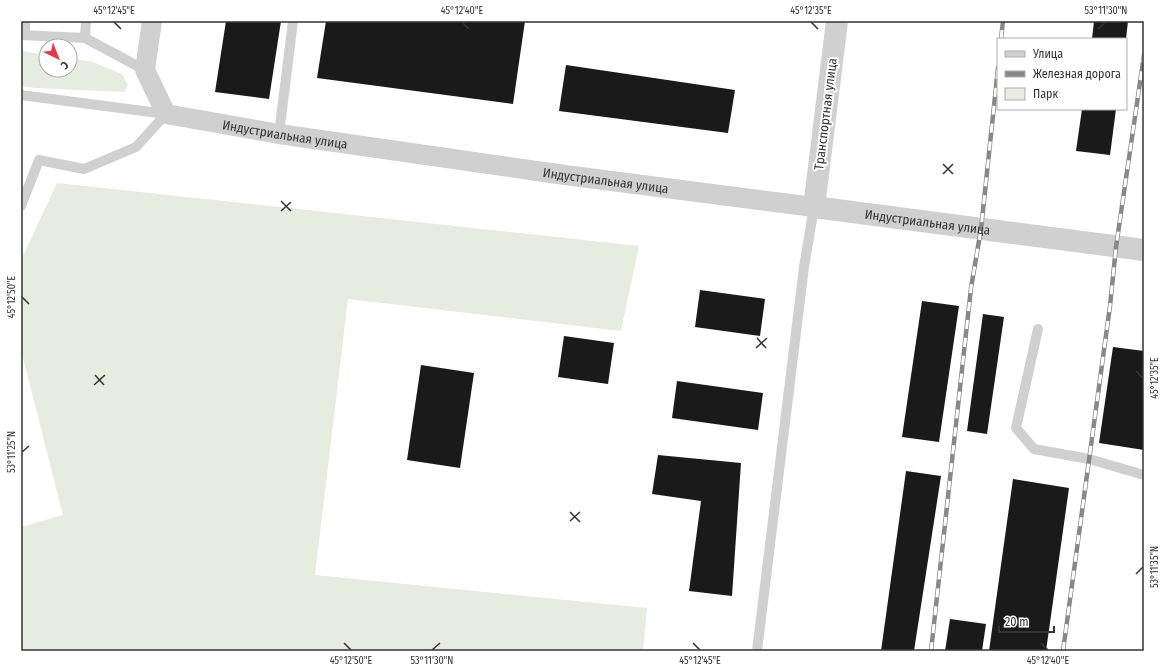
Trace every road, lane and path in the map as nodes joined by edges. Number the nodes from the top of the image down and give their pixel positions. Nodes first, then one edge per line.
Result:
1 (25, 21) edge
2 (86, 21) edge
3 (152, 21) edge
4 (293, 21) edge
5 (836, 21) edge
6 (23, 35) edge
7 (86, 38) junction
8 (145, 70) junction
9 (21, 95) edge
10 (166, 114) junction
11 (279, 134) junction
12 (21, 206) edge
13 (814, 207) junction
14 (1144, 250) edge
15 (1038, 329) dead end
16 (1144, 475) edge
17 (756, 651) edge

1 - 6 lane
2 - 7 lane
3 - 8 street
4 - 11 lane
5 - 13 street, Транспортная улица
6 - 7 lane
7 - 8 lane
8 - 10 street
9 - 10 lane
10 - 11 street, Индустриальная улица
10 - 12 lane
11 - 13 street, Индустриальная улица
13 - 14 street, Индустриальная улица
13 - 17 lane
15 - 16 lane

